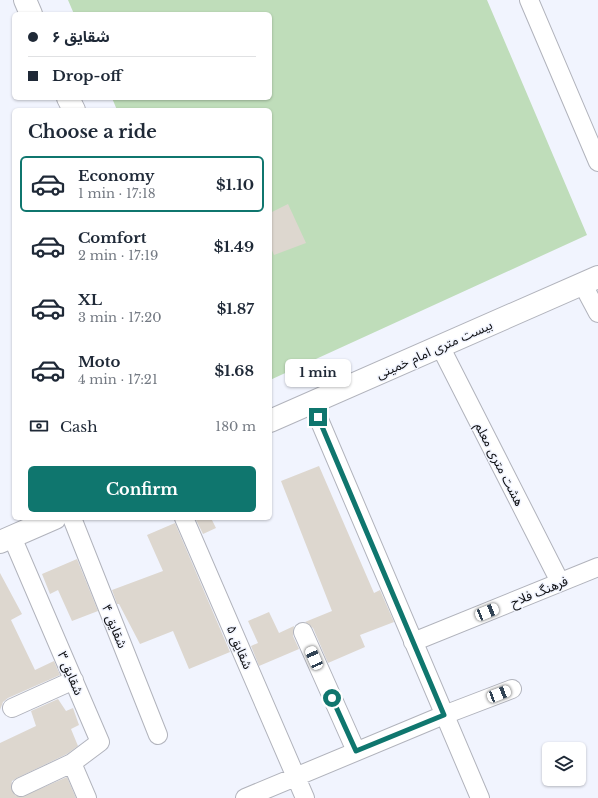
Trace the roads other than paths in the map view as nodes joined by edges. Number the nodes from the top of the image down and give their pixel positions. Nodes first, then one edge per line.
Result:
1 (25, 0) edge
2 (529, 0) edge
3 (30, 12) edge
4 (598, 162) edge
5 (590, 280) edge
6 (598, 313) edge
7 (440, 346) junction
8 (312, 403) junction
9 (272, 420) edge
10 (51, 520) edge
11 (73, 520) edge
12 (185, 520) edge
13 (6, 540) edge
14 (598, 567) edge
15 (560, 582) junction
16 (303, 632) dead end
17 (413, 642) junction
18 (74, 680) junction
19 (512, 689) dead end
20 (12, 708) dead end
21 (444, 715) junction
22 (158, 734) dead end
23 (356, 751) junction
24 (72, 763) junction
25 (296, 777) junction
26 (21, 787) dead end
27 (87, 798) edge
28 (244, 798) edge
29 (304, 798) edge
30 (480, 798) edge

1 - 3 main road
2 - 4 street
5 - 6 street
5 - 7 main road, بیست متری امام خمینی
7 - 8 main road, بیست متری امام خمینی
7 - 15 street, هشت متری معلم
8 - 9 main road, بیست متری امام خمینی
8 - 17 street
10 - 13 main road
11 - 22 street, شقایق ۴
12 - 25 street, شقایق ۵
13 - 18 street, شقایق ۳
14 - 15 street, فرهنگ فلاح
15 - 17 street, فرهنگ فلاح
16 - 23 street
17 - 21 street
18 - 20 street
18 - 24 street, شقایق ۳
19 - 21 street
21 - 23 street
21 - 30 street
23 - 25 street
24 - 26 street
24 - 27 street
25 - 28 street
25 - 29 street, شقایق ۵

